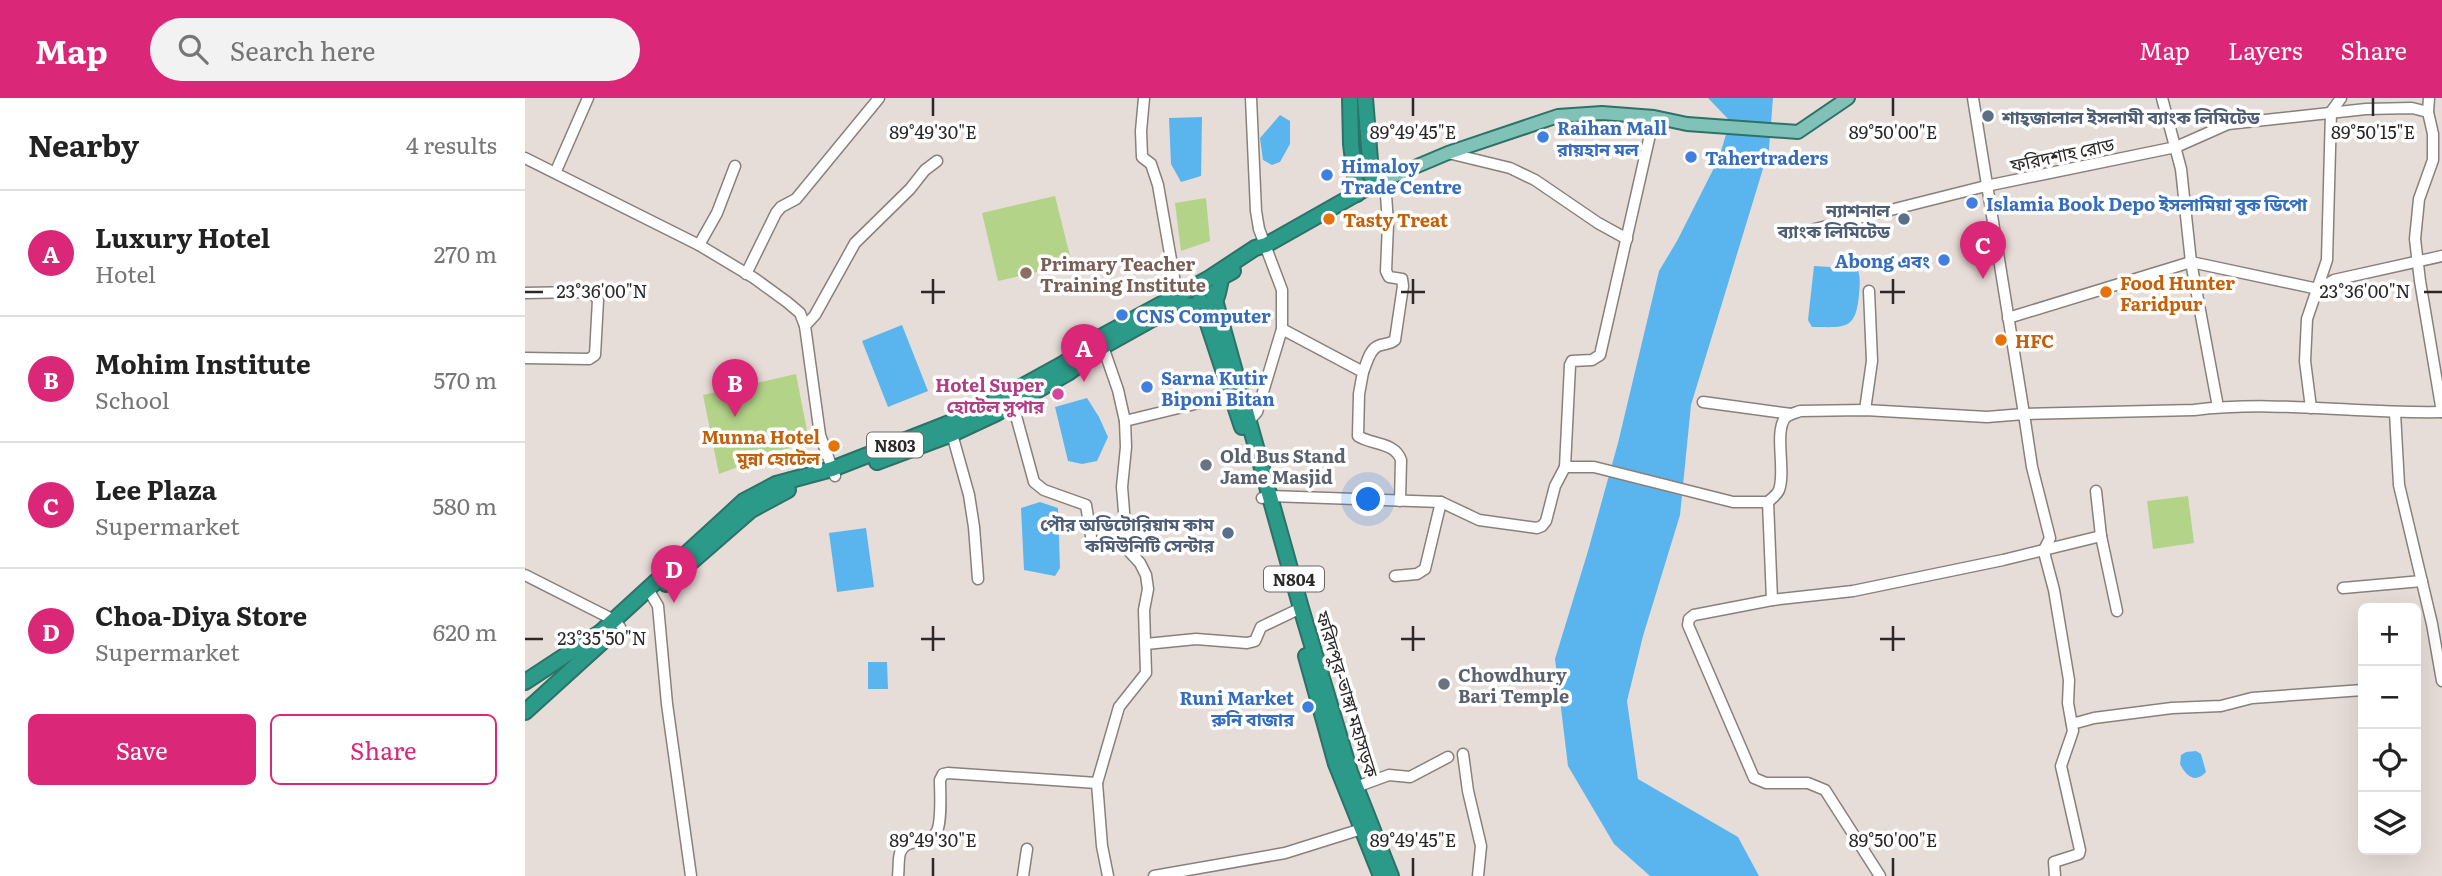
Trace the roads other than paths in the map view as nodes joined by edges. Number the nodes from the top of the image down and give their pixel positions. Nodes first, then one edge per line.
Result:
1 (587, 98) edge
2 (879, 98) edge
3 (1144, 98) edge
4 (1251, 98) edge
5 (1350, 98) edge
6 (1365, 98) edge
7 (1848, 98) edge
8 (1973, 98) edge
9 (2162, 98) edge
10 (2341, 98) edge
11 (2429, 98) edge
12 (2331, 112) junction
13 (2428, 112) junction
14 (1654, 117) junction
15 (2176, 147) junction
16 (1448, 153) junction
17 (525, 158) edge
18 (937, 161) dead end
19 (735, 166) dead end
20 (555, 171) junction
21 (1379, 182) junction
22 (1986, 186) junction
23 (1357, 194) junction
24 (1799, 233) dead end
25 (1627, 239) junction
26 (699, 245) junction
27 (1266, 245) junction
28 (2442, 256) edge
29 (2191, 262) junction
30 (2418, 263) junction
31 (746, 274) junction
32 (1201, 282) junction
33 (2318, 289) junction
34 (1869, 291) dead end
35 (525, 293) edge
36 (1177, 294) junction
37 (1209, 304) junction
38 (2008, 318) junction
39 (805, 326) junction
40 (1282, 329) junction
41 (1102, 342) junction
42 (525, 358) edge
43 (1229, 369) junction
44 (1363, 372) junction
45 (1232, 395) junction
46 (1703, 402) dead end
47 (1013, 405) junction
48 (2218, 407) junction
49 (2311, 408) junction
50 (1865, 410) junction
51 (2442, 412) edge
52 (2395, 413) junction
53 (1791, 414) junction
54 (2024, 414) junction
55 (1250, 420) junction
56 (1125, 421) junction
57 (952, 434) junction
58 (1565, 467) junction
59 (833, 472) junction
60 (2096, 491) dead end
61 (1266, 497) junction
62 (1400, 501) junction
63 (1441, 502) junction
64 (1768, 502) junction
65 (1091, 536) dead end
66 (2101, 536) junction
67 (2044, 550) junction
68 (525, 575) edge
69 (1395, 576) dead end
70 (978, 579) dead end
71 (2422, 580) junction
72 (2343, 588) dead end
73 (651, 592) junction
74 (1772, 600) junction
75 (1298, 610) junction
76 (2117, 611) dead end
77 (617, 624) junction
78 (1146, 645) junction
79 (2442, 681) edge
80 (525, 682) edge
81 (2358, 690) edge
82 (525, 712) edge
83 (2072, 724) junction
84 (1463, 754) dead end
85 (1448, 757) dead end
86 (1341, 762) junction
87 (1097, 783) junction
88 (1356, 787) junction
89 (1367, 828) junction
90 (1027, 849) dead end
91 (691, 876) edge
92 (898, 876) edge
93 (1023, 876) edge
94 (1108, 876) edge
95 (1154, 876) edge
96 (1381, 876) edge
97 (1391, 876) edge
98 (1478, 876) edge
99 (1880, 876) edge
100 (2055, 876) edge

1 - 20 street
2 - 31 street
3 - 36 street
4 - 27 street
5 - 23 highway
6 - 21 highway
7 - 14 main road
8 - 22 street
9 - 15 street
10 - 12 street
11 - 13 street
12 - 13 street, ফরিদশাহ রোড
12 - 15 street, ফরিদশাহ রোড
12 - 33 street
13 - 30 street
14 - 16 main road
14 - 25 street
15 - 22 street, ফরিদশাহ রোড
15 - 29 street
16 - 21 main road
16 - 25 street
17 - 20 street
18 - 39 street
19 - 26 street
20 - 26 street
21 - 23 highway, N803
21 - 44 street
22 - 24 street, ফরিদশাহ রোড
22 - 38 street
23 - 27 highway, N803
25 - 58 street
26 - 31 street
27 - 32 highway, N803
27 - 37 highway, N803
27 - 40 street
28 - 30 street
29 - 33 street
29 - 38 street
29 - 48 street
30 - 33 street
30 - 51 street
31 - 39 street
32 - 36 highway, N803
32 - 37 highway, ফরিদপুর-ভাঙ্গা মহাসড়ক / N804
33 - 49 street
34 - 50 street
35 - 42 street
36 - 41 highway, N803
37 - 41 highway, N803
37 - 43 highway, ফরিদপুর-ভাঙ্গা মহাসড়ক / N804
38 - 54 street
39 - 59 street
40 - 44 street
40 - 55 street
41 - 47 highway, N803
41 - 56 street
41 - 59 highway, N803
43 - 45 highway, ফরিদপুর-ভাঙ্গা মহাসড়ক / N804
43 - 55 highway, ফরিদপুর-ভাঙ্গা মহাসড়ক / N804
44 - 62 street
45 - 56 street
45 - 61 highway, ফরিদপুর-ভাঙ্গা মহাসড়ক / N804
46 - 53 street
47 - 57 highway, N803
47 - 65 street
48 - 49 street
48 - 54 street
49 - 52 street
50 - 53 street
50 - 54 street
51 - 52 street
52 - 71 street
53 - 64 street
54 - 67 street
55 - 61 highway, ফরিদপুর-ভাঙ্গা মহাসড়ক / N804
56 - 78 street
57 - 59 highway, N803
57 - 70 street
58 - 63 street
58 - 64 street
59 - 73 highway, N803
60 - 66 street
61 - 62 street
61 - 75 highway, ফরিদপুর-ভাঙ্গা মহাসড়ক / N804
62 - 63 street
63 - 69 street
64 - 74 street
66 - 67 street
66 - 76 street
67 - 74 street
67 - 83 street
68 - 77 street
71 - 72 street
71 - 79 street
73 - 77 highway, N803
73 - 91 street
74 - 99 street
75 - 78 street
75 - 86 highway, ফরিদপুর-ভাঙ্গা মহাসড়ক / N804
77 - 80 highway, N803
77 - 82 highway, N803
78 - 87 street
81 - 83 street
83 - 100 street
84 - 98 street
85 - 88 street
86 - 88 highway, ফরিদপুর-ভাঙ্গা মহাসড়ক / N804
86 - 89 highway, ফরিদপুর-ভাঙ্গা মহাসড়ক / N804
87 - 92 street
87 - 94 street
88 - 89 highway, ফরিদপুর-ভাঙ্গা মহাসড়ক / N804
89 - 95 street
89 - 96 highway, ফরিদপুর-ভাঙ্গা মহাসড়ক / N804
89 - 97 highway, ফরিদপুর-ভাঙ্গা মহাসড়ক / N804
90 - 93 street

